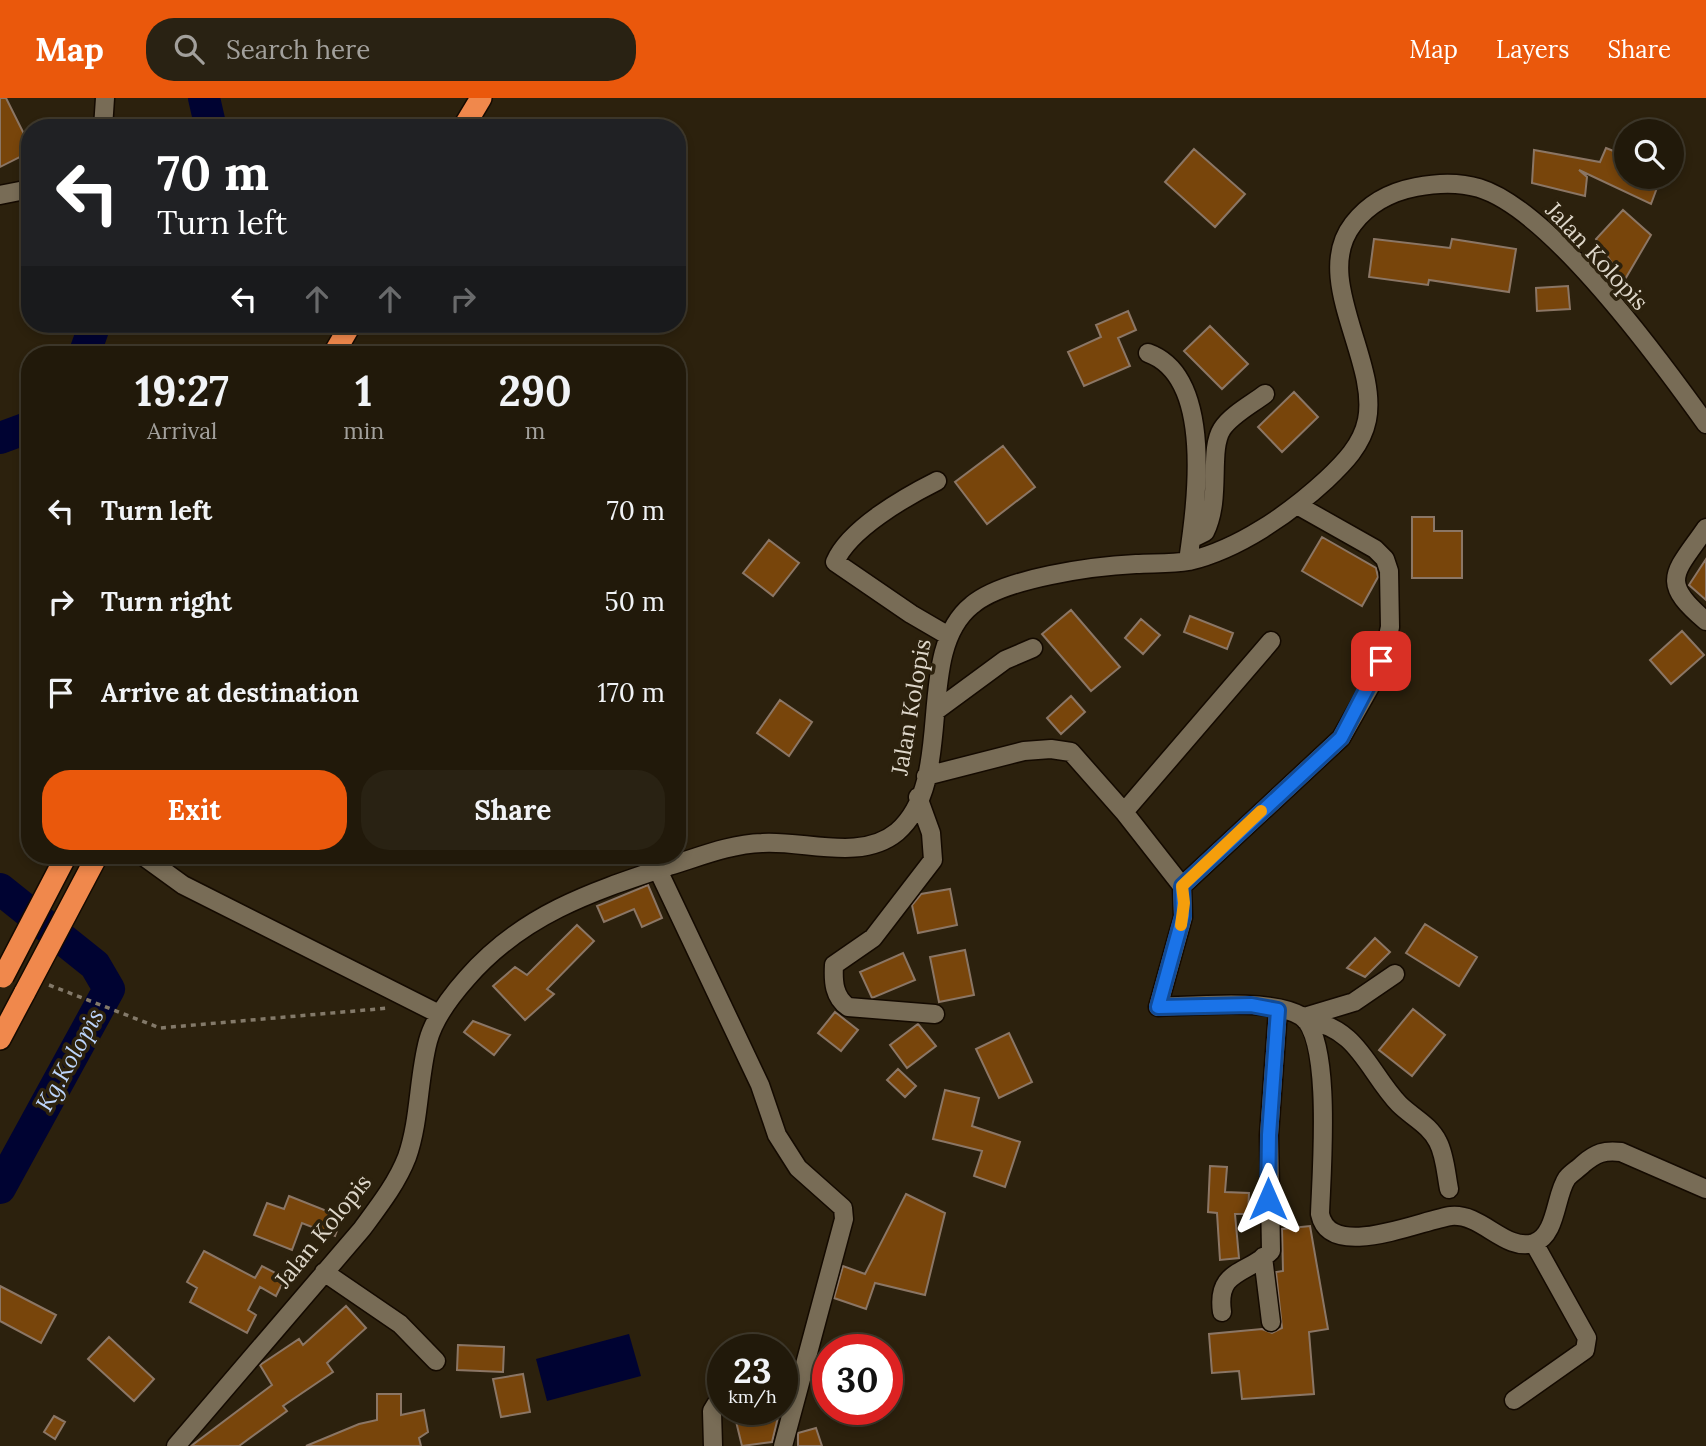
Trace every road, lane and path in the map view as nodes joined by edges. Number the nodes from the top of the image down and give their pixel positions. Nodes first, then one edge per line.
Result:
1 (105, 98) edge
2 (481, 98) edge
3 (104, 119) edge
4 (468, 119) edge
5 (21, 191) edge
6 (0, 195) edge
7 (1149, 353) dead end
8 (1265, 394) dead end
9 (1706, 424) edge
10 (937, 481) dead end
11 (1297, 505) junction
12 (1706, 528) edge
13 (1191, 539) junction
14 (1188, 561) junction
15 (1706, 621) edge
16 (947, 635) junction
17 (1271, 641) dead end
18 (1033, 648) dead end
19 (937, 710) junction
20 (926, 776) junction
21 (918, 797) junction
22 (1124, 812) junction
23 (686, 862) edge
24 (62, 864) edge
25 (93, 864) edge
26 (152, 864) edge
27 (680, 864) edge
28 (658, 870) junction
29 (1182, 886) junction
30 (1395, 974) dead end
31 (1, 980) edge
32 (33, 986) junction
33 (398, 1007) dead end
34 (1278, 1010) junction
35 (935, 1013) dead end
36 (439, 1014) junction
37 (1305, 1019) junction
38 (0, 1039) edge
39 (1449, 1189) dead end
40 (1706, 1189) edge
41 (1534, 1243) junction
42 (1263, 1257) junction
43 (324, 1272) junction
44 (1222, 1312) dead end
45 (1271, 1322) dead end
46 (436, 1361) dead end
47 (1514, 1400) dead end
48 (712, 1425) edge
49 (176, 1446) edge
50 (713, 1446) edge
51 (783, 1446) edge

1 - 3 street
2 - 4 highway
5 - 6 street
7 - 13 street
8 - 13 street
9 - 11 street, Jalan Kolopis
10 - 16 street
11 - 14 street, Jalan Kolopis
11 - 29 street
12 - 15 street
13 - 14 street
14 - 16 street, Jalan Kolopis
16 - 19 street, Jalan Kolopis
17 - 22 street
18 - 19 street
19 - 20 street, Jalan Kolopis
20 - 21 street, Jalan Kolopis
20 - 22 street
21 - 23 street, Jalan Kolopis
21 - 35 street
22 - 29 street
24 - 31 highway, bridge
25 - 32 highway, bridge
26 - 36 street
27 - 28 street, Jalan Kolopis
28 - 36 street, Jalan Kolopis
28 - 51 street
29 - 34 street
30 - 37 street
32 - 33 path
32 - 38 highway
34 - 37 street
34 - 42 street
36 - 43 street, Jalan Kolopis
37 - 39 street
37 - 41 street
40 - 41 street
41 - 47 street
42 - 44 street
42 - 45 street
43 - 46 street
43 - 49 street, Jalan Kolopis
48 - 50 street

